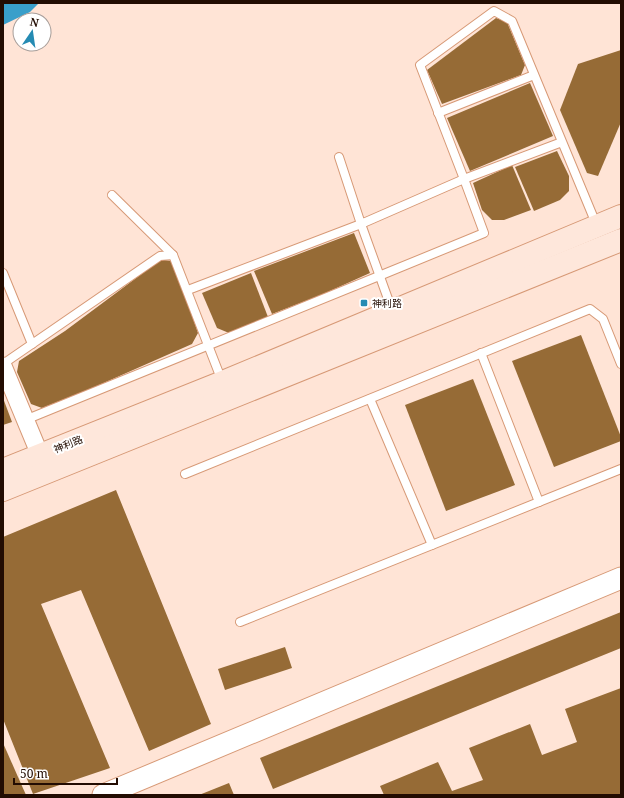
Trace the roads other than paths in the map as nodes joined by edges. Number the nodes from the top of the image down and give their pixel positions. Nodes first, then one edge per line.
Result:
1 (534, 75) junction
2 (438, 113) junction
3 (562, 142) junction
4 (339, 157) dead end
5 (464, 179) junction
6 (112, 195) dead end
7 (621, 216) edge
8 (361, 224) junction
9 (597, 226) junction
10 (621, 240) edge
11 (173, 255) junction
12 (3, 273) edge
13 (379, 276) junction
14 (188, 290) junction
15 (392, 310) junction
16 (32, 344) junction
17 (209, 346) junction
18 (481, 353) junction
19 (621, 364) edge
20 (3, 365) edge
21 (223, 382) junction
22 (370, 399) junction
23 (26, 420) junction
24 (40, 455) junction
25 (621, 469) edge
26 (3, 470) edge
27 (185, 474) dead end
28 (3, 490) edge
29 (540, 502) junction
30 (432, 545) junction
31 (621, 578) edge
32 (240, 622) dead end
33 (103, 795) edge

1 - 2 lane
1 - 2 lane
1 - 3 lane
2 - 5 lane
3 - 5 lane
3 - 9 lane
4 - 8 lane
5 - 8 lane
5 - 13 lane
6 - 11 lane
7 - 9 main road, 神利路
8 - 13 lane
8 - 14 lane
9 - 15 main road, 神利路
10 - 28 main road
11 - 14 lane
11 - 16 lane
12 - 16 lane
13 - 15 lane
13 - 17 lane
14 - 17 lane
15 - 21 main road, 神利路
16 - 20 lane
17 - 21 lane
17 - 23 lane
18 - 19 lane
18 - 22 lane
18 - 29 lane
20 - 23 street
21 - 24 main road, 神利路
22 - 27 lane
22 - 30 lane
23 - 24 street
24 - 26 main road, 神利路
25 - 29 lane
29 - 30 lane
30 - 32 lane
31 - 33 street

